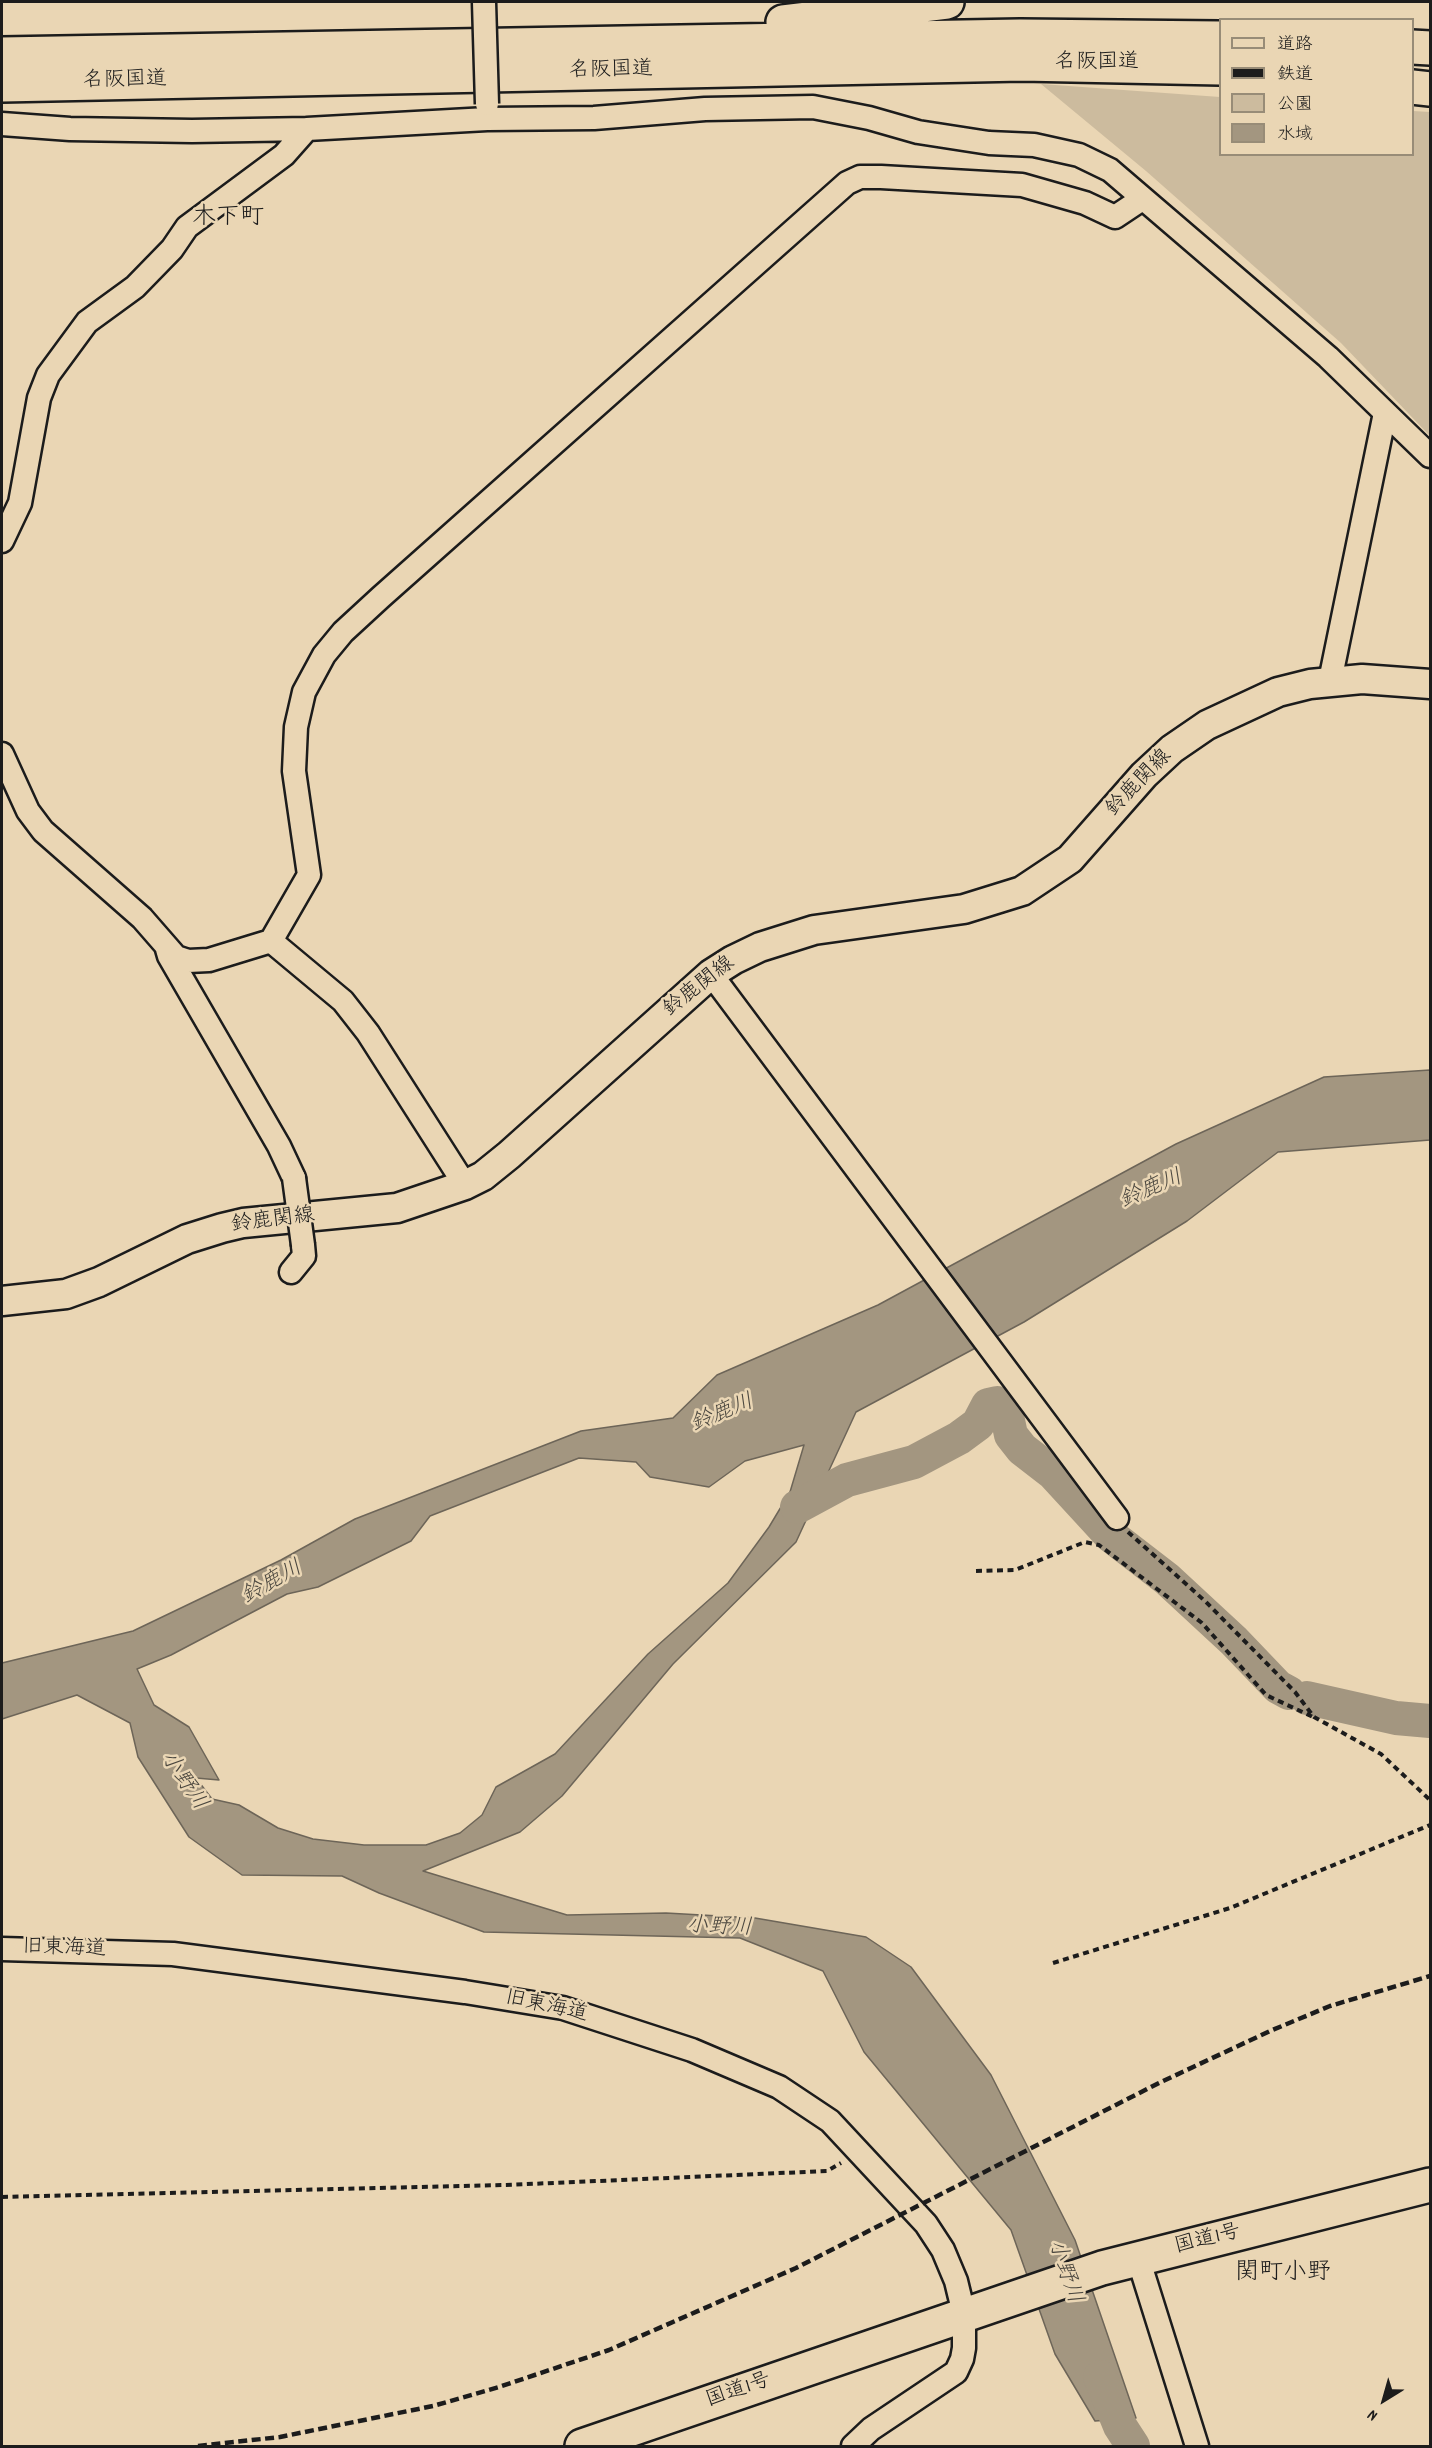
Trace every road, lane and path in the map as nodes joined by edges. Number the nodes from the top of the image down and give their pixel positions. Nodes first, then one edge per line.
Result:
1 (484, 2) edge
2 (947, 2) edge
3 (1219, 38) edge
4 (602, 44) junction
5 (1414, 47) edge
6 (1431, 48) edge
7 (2, 54) edge
8 (1219, 69) edge
9 (1414, 78) edge
10 (1431, 78) edge
11 (2, 85) edge
12 (1414, 87) edge
13 (1431, 89) edge
14 (487, 111) junction
15 (2, 124) edge
16 (307, 129) junction
17 (1142, 199) junction
18 (1385, 413) junction
19 (1431, 456) edge
20 (2, 541) edge
21 (1330, 681) junction
22 (1431, 684) edge
23 (2, 754) edge
24 (271, 941) junction
25 (167, 945) junction
26 (711, 974) junction
27 (465, 1185) junction
28 (291, 1272) dead end
29 (2, 1301) edge
30 (1117, 1518) joint
31 (976, 1570) dead end
32 (1314, 1717) junction
33 (1431, 1800) edge
34 (1431, 1825) edge
35 (2, 1949) edge
36 (1053, 1964) dead end
37 (859, 2150) junction
38 (1431, 2185) edge
39 (1397, 2193) junction
40 (2, 2197) edge
41 (1431, 2198) edge
42 (1138, 2258) junction
43 (976, 2310) junction
44 (582, 2446) edge
45 (853, 2446) edge
46 (1197, 2446) edge

1 - 14 street, bridge
2 - 4 highway
3 - 4 highway, 名阪国道
4 - 7 highway, 名阪国道
5 - 6 highway
8 - 11 highway, 名阪国道
9 - 10 highway
12 - 13 highway
14 - 16 street
14 - 17 street
15 - 16 street
16 - 20 street
17 - 18 street
17 - 24 street
18 - 19 street
18 - 21 street
21 - 22 main road, 鈴鹿関線
21 - 26 main road, 鈴鹿関線
23 - 25 street
24 - 25 street
24 - 27 street
25 - 28 street, bridge
26 - 27 main road, 鈴鹿関線
26 - 30 street
27 - 29 main road, 鈴鹿関線
30 - 32 path
31 - 32 path
32 - 33 path
34 - 36 path
35 - 37 street, 旧東海道
37 - 40 path
37 - 43 street, 旧東海道
38 - 39 highway, 国道1号
39 - 41 street
39 - 42 highway, 国道1号
42 - 43 highway, 国道1号
42 - 46 street
43 - 44 highway, 国道1号
43 - 45 street, 旧東海道

